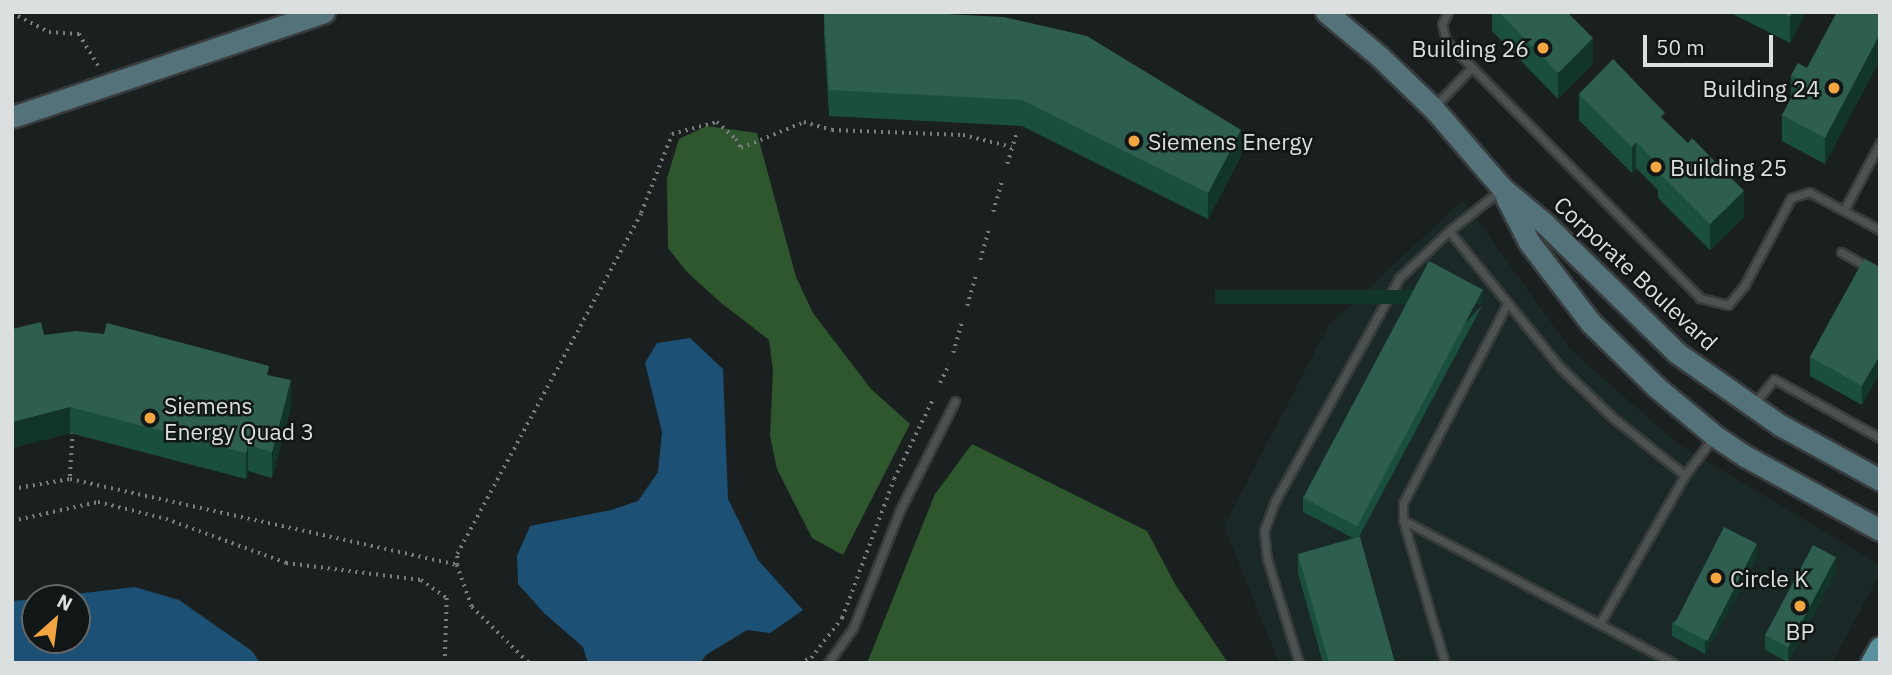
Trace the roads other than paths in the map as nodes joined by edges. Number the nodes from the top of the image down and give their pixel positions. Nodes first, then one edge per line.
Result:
1 (324, 12) edge
2 (1326, 12) edge
3 (1448, 12) edge
4 (1472, 67) junction
5 (1433, 108) junction
6 (12, 117) edge
7 (1880, 143) edge
8 (1502, 188) junction
9 (1844, 210) junction
10 (1880, 230) edge
11 (1449, 231) junction
12 (1841, 252) dead end
13 (1880, 274) edge
14 (1507, 304) junction
15 (955, 401) dead end
16 (1752, 407) junction
17 (1715, 436) junction
18 (1880, 438) edge
19 (1685, 475) junction
20 (1880, 480) edge
21 (1403, 520) junction
22 (1880, 530) edge
23 (1600, 624) junction
24 (1880, 647) edge
25 (828, 663) edge
26 (1298, 663) edge
27 (1445, 663) edge
28 (1673, 663) edge
29 (1871, 663) edge

1 - 6 street
2 - 5 street, Corporate Boulevard
3 - 4 lane
4 - 5 lane
4 - 9 lane
5 - 8 street, Corporate Boulevard
7 - 9 lane
8 - 11 lane
8 - 16 street, Corporate Boulevard
8 - 17 street, Corporate Boulevard
9 - 10 lane
11 - 14 lane
11 - 26 lane
12 - 13 lane
14 - 19 lane
14 - 21 lane
15 - 25 lane
16 - 18 lane
16 - 20 street, Corporate Boulevard
17 - 19 lane
17 - 22 street, Corporate Boulevard
19 - 23 lane
21 - 23 lane
21 - 27 lane
23 - 28 lane
24 - 29 main road

